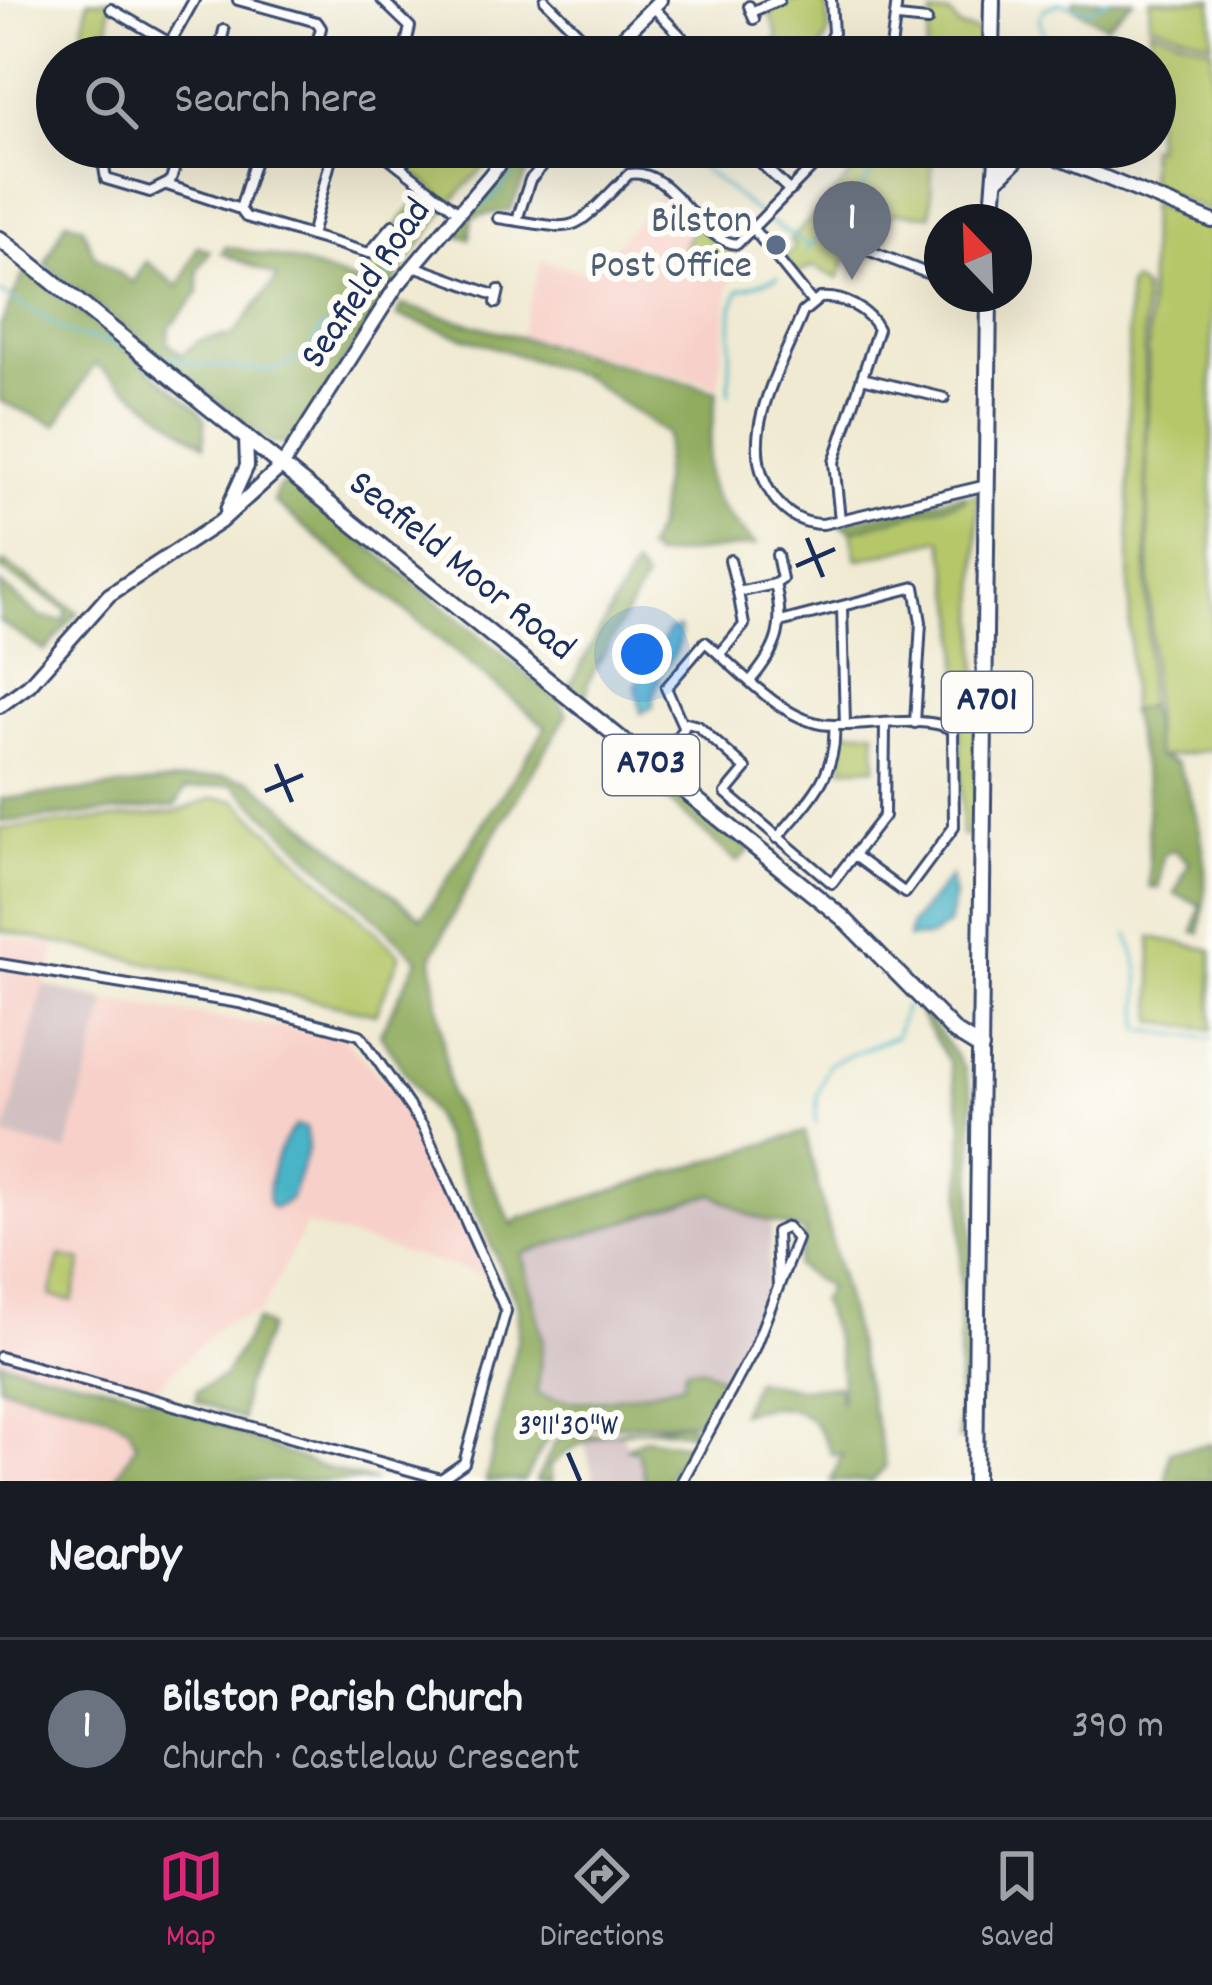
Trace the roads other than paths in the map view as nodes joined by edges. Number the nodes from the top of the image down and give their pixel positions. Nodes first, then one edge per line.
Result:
1 (194, 0) edge
2 (238, 0) edge
3 (382, 0) edge
4 (545, 0) edge
5 (569, 0) edge
6 (779, 0) edge
7 (830, 0) edge
8 (897, 0) edge
9 (992, 0) edge
10 (657, 3) edge
11 (277, 5) edge
12 (111, 9) dead end
13 (556, 12) junction
14 (751, 12) dead end
15 (898, 18) junction
16 (927, 21) dead end
17 (224, 30) dead end
18 (158, 36) edge
19 (174, 36) edge
20 (222, 36) edge
21 (318, 36) edge
22 (408, 36) edge
23 (581, 36) edge
24 (624, 36) edge
25 (684, 36) edge
26 (832, 36) edge
27 (894, 36) edge
28 (992, 36) edge
29 (104, 168) edge
30 (174, 168) edge
31 (253, 168) edge
32 (328, 168) edge
33 (402, 168) edge
34 (495, 168) edge
35 (541, 168) edge
36 (766, 168) edge
37 (812, 168) edge
38 (1004, 168) edge
39 (1061, 168) edge
40 (167, 185) junction
41 (790, 191) junction
42 (994, 204) edge
43 (240, 209) junction
44 (456, 211) junction
45 (498, 218) dead end
46 (517, 220) junction
47 (1212, 221) edge
48 (393, 225) dead end
49 (754, 230) junction
50 (310, 236) junction
51 (0, 239) edge
52 (865, 249) dead end
53 (413, 265) junction
54 (924, 272) edge
55 (497, 296) dead end
56 (812, 302) junction
57 (989, 312) edge
58 (862, 378) junction
59 (944, 398) dead end
60 (246, 437) junction
61 (282, 466) junction
62 (988, 484) junction
63 (840, 520) junction
64 (220, 522) junction
65 (777, 556) dead end
66 (730, 560) dead end
67 (775, 584) junction
68 (738, 592) junction
69 (842, 606) junction
70 (784, 621) junction
71 (720, 655) junction
72 (751, 680) junction
73 (0, 706) edge
74 (681, 722) junction
75 (916, 723) junction
76 (839, 725) junction
77 (885, 726) junction
78 (655, 767) junction
79 (777, 838) junction
80 (856, 856) junction
81 (0, 964) edge
82 (981, 1048) junction
83 (778, 1287) junction
84 (0, 1357) edge
85 (976, 1476) edge
86 (682, 1481) edge

1 - 19 street
2 - 11 street
3 - 22 street
4 - 13 street
5 - 13 street
6 - 14 street
7 - 26 street
8 - 15 street
9 - 28 main road
10 - 24 street
10 - 25 street
11 - 21 street
12 - 18 street
13 - 23 street
15 - 16 street
15 - 27 street
17 - 20 street
29 - 40 street
30 - 40 street
31 - 43 street
32 - 50 street
33 - 44 street
34 - 44 street, Seafield Road
35 - 46 street
36 - 41 street
37 - 41 street
38 - 42 main road
39 - 47 street
40 - 43 street
41 - 49 street
43 - 50 street
44 - 53 street, Seafield Road
45 - 46 street
46 - 49 street
48 - 50 street
49 - 56 street
51 - 60 main road, Seafield Moor Road / A703
52 - 54 street
53 - 55 street
53 - 61 street, Seafield Road
56 - 58 street
56 - 63 street
57 - 62 main road, A701
58 - 59 street
58 - 63 street
60 - 61 main road, Seafield Moor Road / A703
60 - 64 street
61 - 64 street, Seafield Road
61 - 78 main road, Seafield Moor Road / A703
62 - 63 street
62 - 82 main road, A701
64 - 73 street, Seafield Road
65 - 67 street
66 - 68 street
67 - 68 street
67 - 70 street
68 - 71 street
69 - 70 street
69 - 75 street
69 - 76 street
70 - 72 street
71 - 72 street
71 - 74 street
72 - 76 street
74 - 78 street
74 - 79 street
75 - 77 street
75 - 80 street
76 - 77 street
76 - 79 street
77 - 80 street
78 - 82 main road, Seafield Moor Road / A703
79 - 80 street
81 - 84 street
82 - 85 main road, A701
83 - 83 street
83 - 86 street

